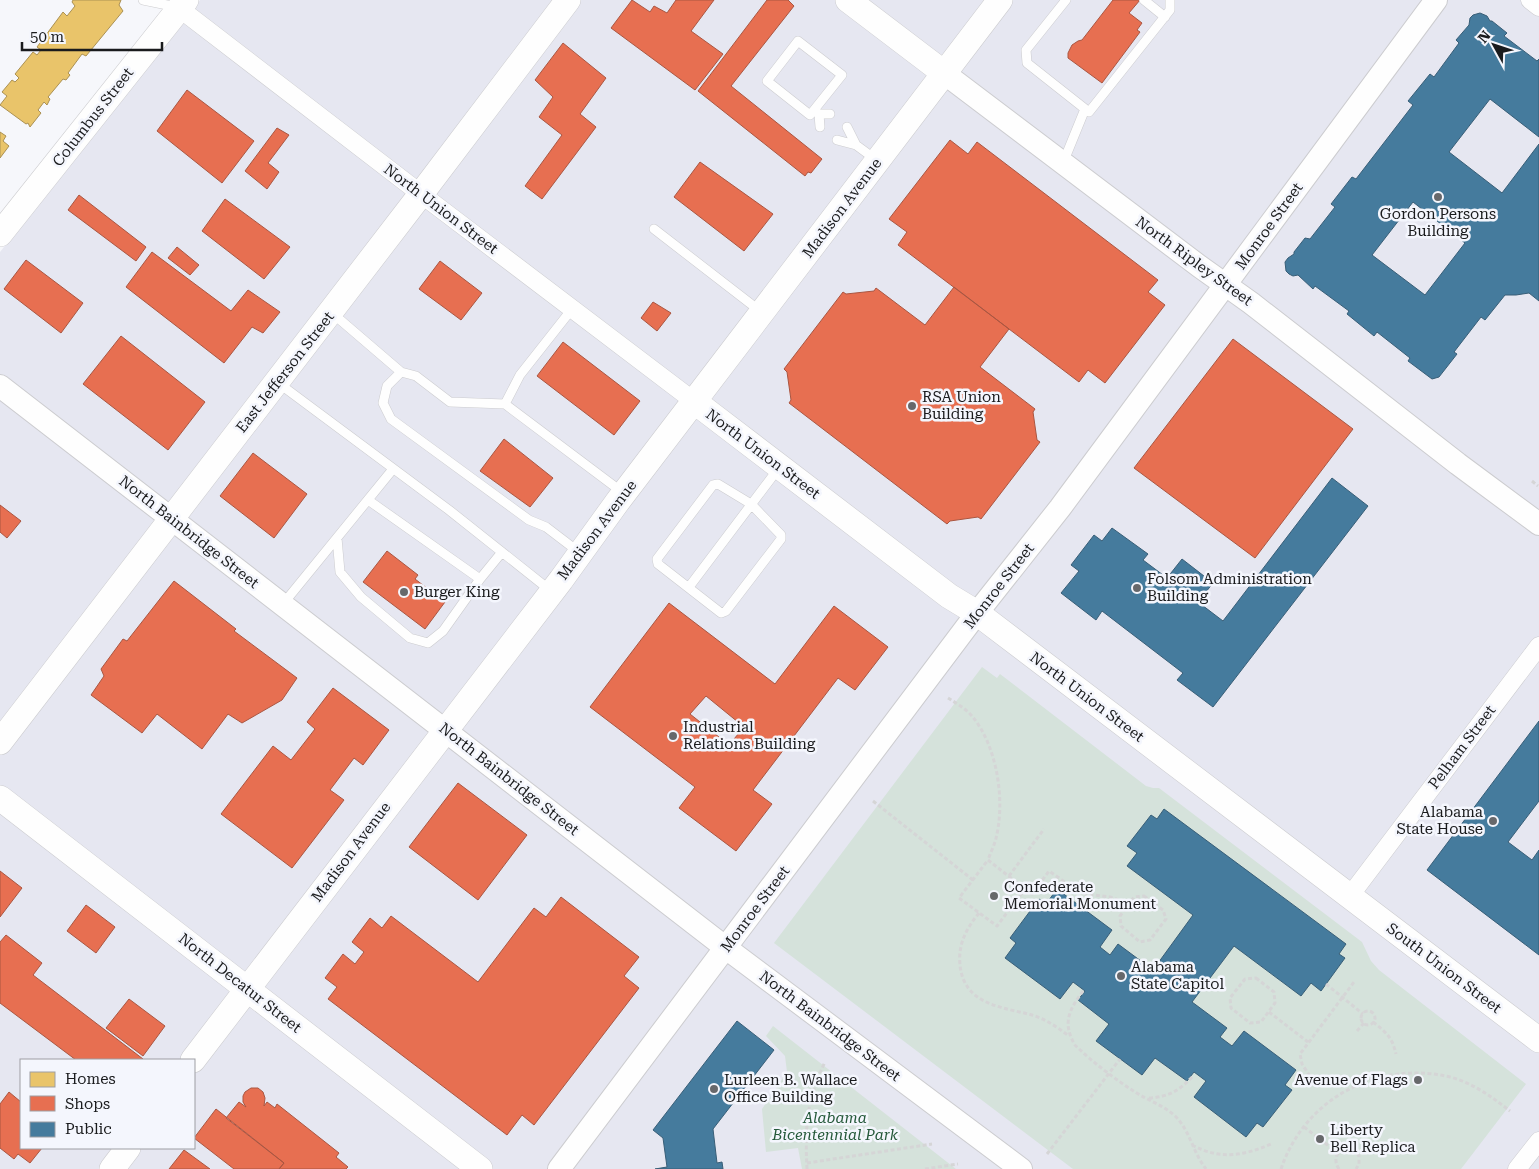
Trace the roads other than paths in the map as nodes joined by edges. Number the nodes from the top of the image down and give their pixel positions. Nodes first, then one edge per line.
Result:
1 (144, 0) edge
2 (568, 0) edge
3 (848, 0) edge
4 (1000, 0) edge
5 (1066, 0) edge
6 (1144, 0) edge
7 (1170, 0) edge
8 (1436, 0) edge
9 (1530, 0) edge
10 (180, 3) edge
11 (1539, 7) edge
12 (1165, 17) junction
13 (944, 73) junction
14 (1085, 108) junction
15 (816, 112) junction
16 (830, 114) dead end
17 (820, 127) dead end
18 (848, 127) dead end
19 (837, 140) dead end
20 (856, 145) junction
21 (877, 161) junction
22 (1063, 163) junction
23 (421, 194) junction
24 (654, 229) dead end
25 (0, 234) edge
26 (1226, 285) junction
27 (572, 309) junction
28 (331, 312) junction
29 (763, 312) junction
30 (401, 372) junction
31 (277, 382) junction
32 (0, 386) edge
33 (695, 402) junction
34 (505, 404) junction
35 (780, 466) junction
36 (393, 469) junction
37 (624, 493) junction
38 (368, 500) junction
39 (751, 504) junction
40 (172, 519) junction
41 (1539, 524) edge
42 (337, 538) junction
43 (502, 552) junction
44 (580, 553) junction
45 (480, 579) junction
46 (689, 587) junction
47 (551, 592) junction
48 (283, 604) junction
49 (977, 613) junction
50 (1539, 646) edge
51 (445, 730) junction
52 (0, 742) edge
53 (0, 798) edge
54 (1349, 897) junction
55 (726, 948) junction
56 (247, 989) junction
57 (1539, 1040) edge
58 (194, 1059) edge
59 (1539, 1141) edge
60 (127, 1149) edge
61 (112, 1169) edge
62 (480, 1169) edge
63 (559, 1169) edge
64 (1021, 1169) edge
65 (1517, 1169) edge

1 - 10 lane
2 - 23 main road, East Jefferson Street
3 - 13 main road, North Ripley Street
4 - 13 main road, Madison Avenue
5 - 14 lane
6 - 12 lane
7 - 12 lane
8 - 26 street, Monroe Street
9 - 11 street
10 - 23 street, North Union Street
10 - 25 main road, Columbus Street
12 - 14 lane
13 - 21 main road, Madison Avenue
13 - 22 street, North Ripley Street
14 - 22 lane
15 - 15 lane
15 - 16 lane
15 - 17 lane
18 - 20 lane
19 - 20 lane
20 - 21 lane
21 - 29 main road, Madison Avenue
22 - 26 street, North Ripley Street
23 - 27 street, North Union Street
23 - 28 main road, East Jefferson Street
24 - 29 lane
26 - 41 street, North Ripley Street
26 - 49 street, Monroe Street
27 - 33 street, North Union Street
27 - 34 lane
28 - 30 lane
28 - 31 main road, East Jefferson Street
29 - 33 main road, Madison Avenue
30 - 34 lane
30 - 44 lane
31 - 36 lane
31 - 40 main road, East Jefferson Street
32 - 40 street, North Bainbridge Street
33 - 35 main road, North Union Street
33 - 37 main road, Madison Avenue
34 - 37 lane
35 - 39 lane
35 - 49 main road, North Union Street
36 - 38 lane
36 - 43 lane
37 - 44 main road, Madison Avenue
38 - 42 lane
38 - 45 lane
39 - 46 lane
39 - 46 lane
39 - 46 lane
40 - 48 street, North Bainbridge Street
40 - 52 main road, East Jefferson Street
42 - 45 lane
42 - 48 lane
43 - 45 lane
43 - 47 lane
44 - 47 main road, Madison Avenue
47 - 51 main road, Madison Avenue
48 - 51 street, North Bainbridge Street
49 - 54 main road, North Union Street
49 - 55 street, Monroe Street
50 - 54 street, Pelham Street
51 - 55 street, North Bainbridge Street
51 - 56 main road, Madison Avenue
53 - 56 main road, North Decatur Street
54 - 57 main road, South Union Street
55 - 63 street, Monroe Street
55 - 64 street, North Bainbridge Street
56 - 58 main road, Madison Avenue
56 - 62 main road, North Decatur Street
59 - 65 street
60 - 61 main road

